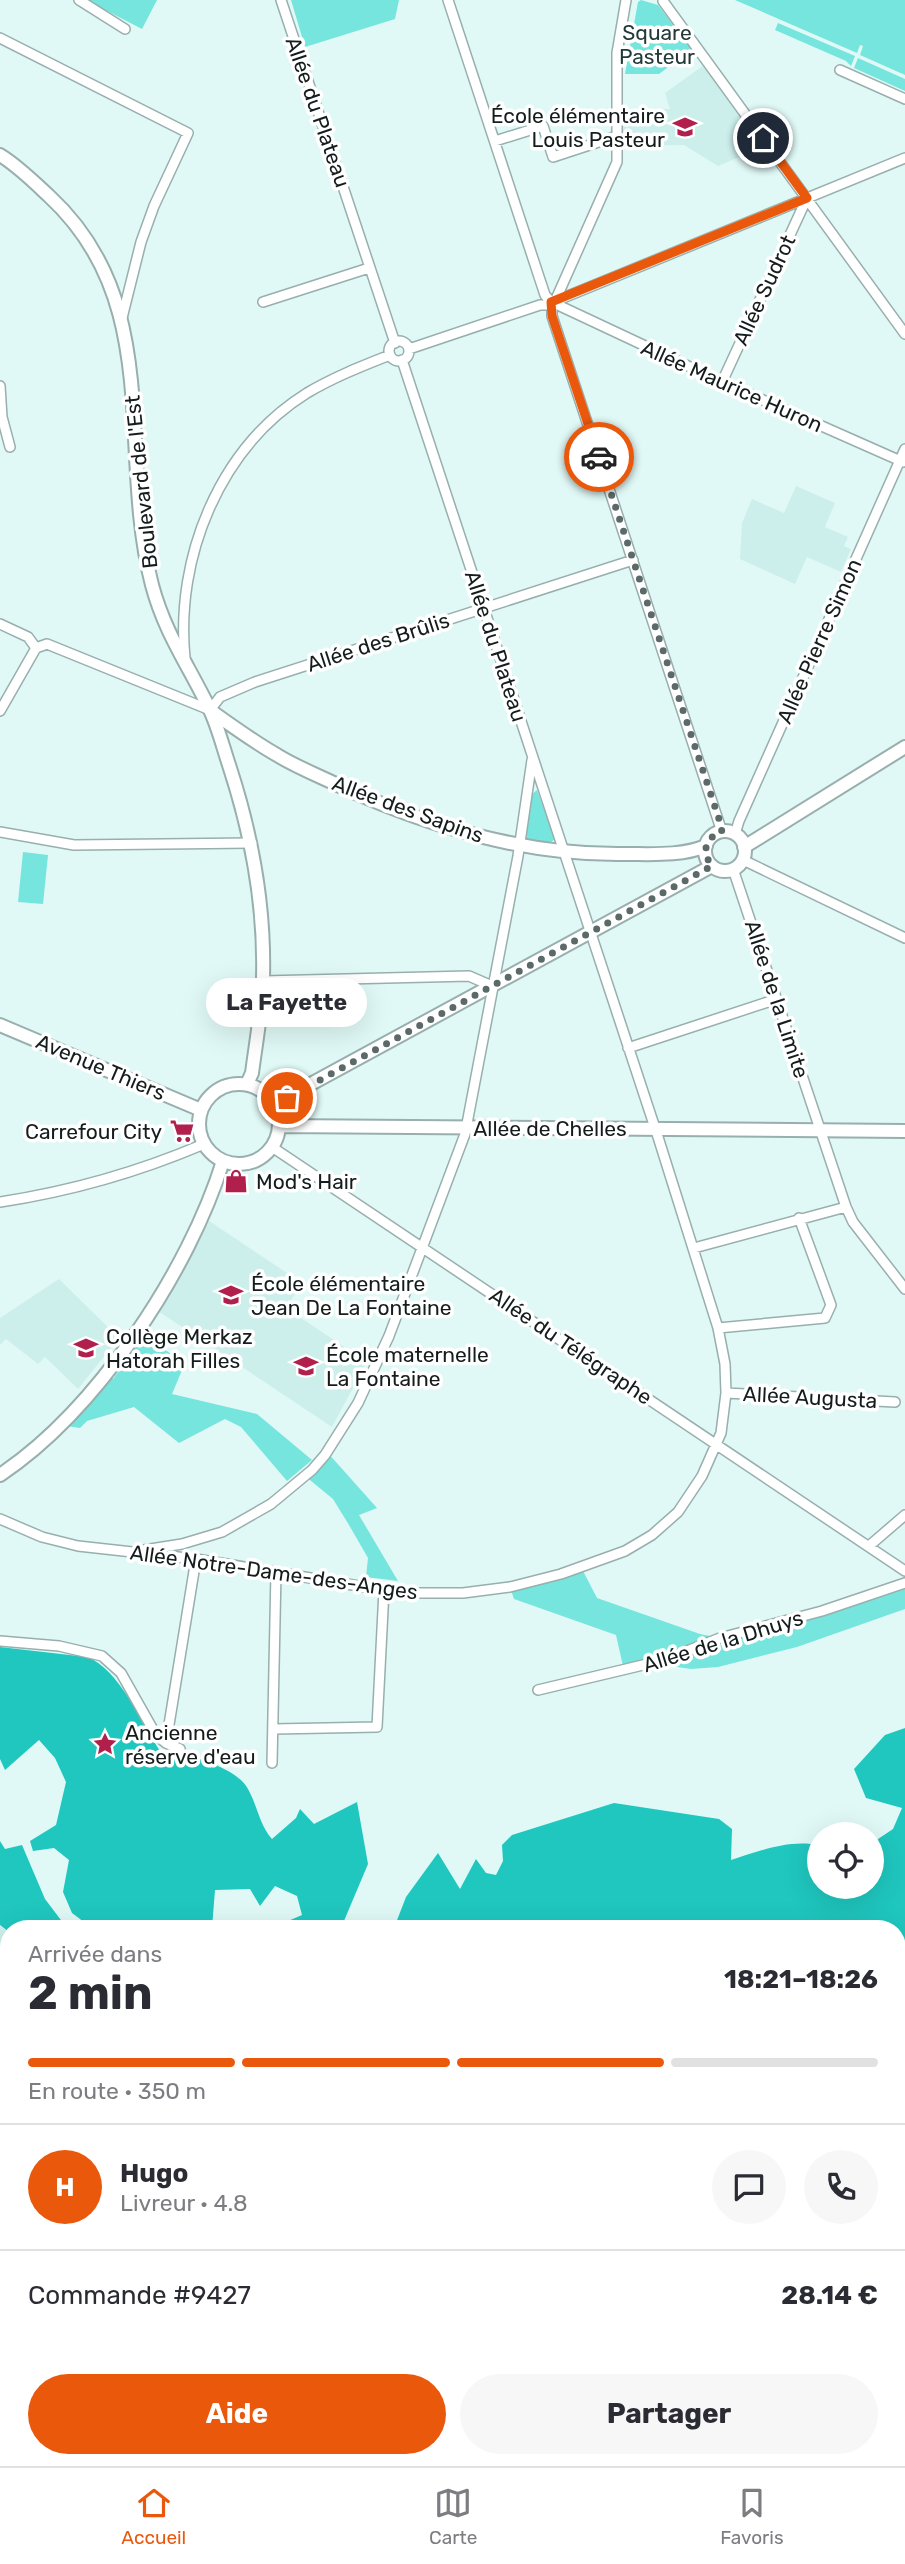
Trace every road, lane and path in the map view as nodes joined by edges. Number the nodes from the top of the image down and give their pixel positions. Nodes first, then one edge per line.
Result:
1 (79, 0) edge
2 (281, 0) edge
3 (449, 0) edge
4 (626, 0) edge
5 (663, 1) edge
6 (125, 29) dead end
7 (0, 38) edge
8 (840, 70) dead end
9 (905, 99) edge
10 (617, 136) junction
11 (495, 141) junction
12 (0, 155) edge
13 (905, 158) edge
14 (807, 198) junction
15 (369, 268) junction
16 (263, 302) dead end
17 (555, 303) junction
18 (122, 318) junction
19 (905, 334) edge
20 (395, 342) junction
21 (409, 349) junction
22 (390, 355) junction
23 (402, 360) junction
24 (722, 382) junction
25 (0, 386) edge
26 (1, 417) edge
27 (10, 447) dead end
28 (905, 449) edge
29 (902, 462) edge
30 (633, 559) junction
31 (483, 607) junction
32 (0, 624) edge
33 (36, 648) junction
34 (186, 667) junction
35 (0, 710) edge
36 (210, 710) junction
37 (247, 736) junction
38 (905, 747) edge
39 (532, 754) junction
40 (226, 755) junction
41 (526, 792) junction
42 (545, 793) junction
43 (0, 832) edge
44 (722, 832) junction
45 (735, 834) junction
46 (252, 843) junction
47 (520, 845) junction
48 (706, 846) junction
49 (563, 852) junction
50 (740, 859) junction
51 (712, 866) junction
52 (590, 932) junction
53 (905, 939) edge
54 (263, 981) junction
55 (492, 986) junction
56 (777, 999) junction
57 (0, 1026) edge
58 (628, 1048) junction
59 (247, 1084) junction
60 (274, 1104) junction
61 (201, 1110) junction
62 (279, 1126) junction
63 (467, 1127) junction
64 (654, 1129) junction
65 (821, 1130) junction
66 (905, 1131) edge
67 (204, 1144) junction
68 (272, 1147) junction
69 (223, 1161) junction
70 (0, 1202) edge
71 (846, 1207) junction
72 (799, 1219) junction
73 (422, 1247) junction
74 (694, 1248) junction
75 (905, 1289) edge
76 (718, 1328) junction
77 (726, 1393) junction
78 (895, 1402) dead end
79 (716, 1445) junction
80 (0, 1475) edge
81 (905, 1515) edge
82 (0, 1519) edge
83 (869, 1546) junction
84 (132, 1553) junction
85 (196, 1559) junction
86 (905, 1571) edge
87 (276, 1572) junction
88 (905, 1583) edge
89 (384, 1590) junction
90 (0, 1641) edge
91 (538, 1690) dead end
92 (274, 1729) junction
93 (166, 1743) junction
94 (180, 1749) dead end
95 (272, 1763) dead end

1 - 6 street
2 - 15 street, Allée du Plateau
3 - 11 street
4 - 10 street
5 - 14 street
7 - 18 street
8 - 9 street
10 - 11 street
10 - 17 street
11 - 17 street
12 - 18 main road, Boulevard de l'Est
13 - 14 street
14 - 17 street
14 - 19 street
14 - 24 street, Allée Sudrot
15 - 16 street
15 - 20 street, Allée du Plateau
17 - 21 street
17 - 24 street, Allée Maurice Huron
17 - 30 street
18 - 34 main road, Boulevard de l'Est
20 - 21 street
20 - 22 street
21 - 23 street
22 - 23 street
22 - 34 street
23 - 31 street, Allée du Plateau
24 - 29 street, Allée Maurice Huron
25 - 26 street
26 - 27 street
28 - 29 street, Allée Pierre Simon
29 - 45 street, Allée Pierre Simon
30 - 31 street, Allée des Brûlis
30 - 44 street
31 - 36 street, Allée des Brûlis
31 - 39 street, Allée du Plateau
32 - 33 street
33 - 35 street
33 - 36 street
34 - 36 main road, Boulevard de l'Est
36 - 37 main road, Allée des Sapins
36 - 40 main road, Boulevard de l'Est
37 - 40 main road
37 - 47 main road, Allée des Sapins
38 - 50 main road
39 - 41 street
39 - 42 street, Allée du Plateau
40 - 46 main road, Boulevard de l'Est
41 - 42 street
41 - 47 street
42 - 49 street, Allée du Plateau
43 - 46 street
44 - 45 main road
44 - 48 main road
45 - 50 main road
46 - 54 main road, Boulevard de l'Est
47 - 49 main road, Allée des Sapins
47 - 55 street
48 - 49 main road, Allée des Sapins
48 - 51 main road
49 - 52 street, Allée du Plateau
50 - 51 main road
50 - 53 street
50 - 56 street, Allée de la Limite
51 - 52 main road
52 - 55 main road
52 - 58 street, Allée Notre-Dame-des-Anges
54 - 55 street
54 - 59 main road, Boulevard de l'Est
55 - 60 main road
55 - 63 street
56 - 58 street
56 - 65 street, Allée de la Limite
57 - 61 main road, Avenue Thiers
58 - 64 street, Allée Notre-Dame-des-Anges
59 - 60 main road
59 - 61 main road
60 - 62 main road
61 - 67 main road
62 - 63 main road, Allée de Chelles
62 - 68 main road
63 - 64 main road, Allée de Chelles
63 - 73 street
64 - 65 main road, Allée de Chelles
64 - 74 street, Allée Notre-Dame-des-Anges
65 - 66 main road, Allée de Chelles
65 - 71 street, Allée de la Limite
67 - 69 main road
67 - 70 street
68 - 69 main road
68 - 73 street, Allée du Télégraphe
69 - 80 main road
71 - 72 street
71 - 75 street, Allée de la Limite
72 - 74 street
72 - 76 street
73 - 79 street, Allée du Télégraphe
73 - 84 street
74 - 76 street, Allée Notre-Dame-des-Anges
76 - 77 street, Allée Notre-Dame-des-Anges
77 - 78 street, Allée Augusta
77 - 79 street, Allée Notre-Dame-des-Anges
79 - 83 street, Allée du Télégraphe
79 - 89 street, Allée Notre-Dame-des-Anges
81 - 83 street
82 - 84 street, Allée Notre-Dame-des-Anges
83 - 86 street, Allée du Télégraphe
84 - 85 street, Allée Notre-Dame-des-Anges
85 - 87 street, Allée Notre-Dame-des-Anges
85 - 93 street
87 - 89 street, Allée Notre-Dame-des-Anges
87 - 92 street
88 - 91 street, Allée de la Dhuys
89 - 92 street
90 - 93 street
92 - 95 street
93 - 94 street

